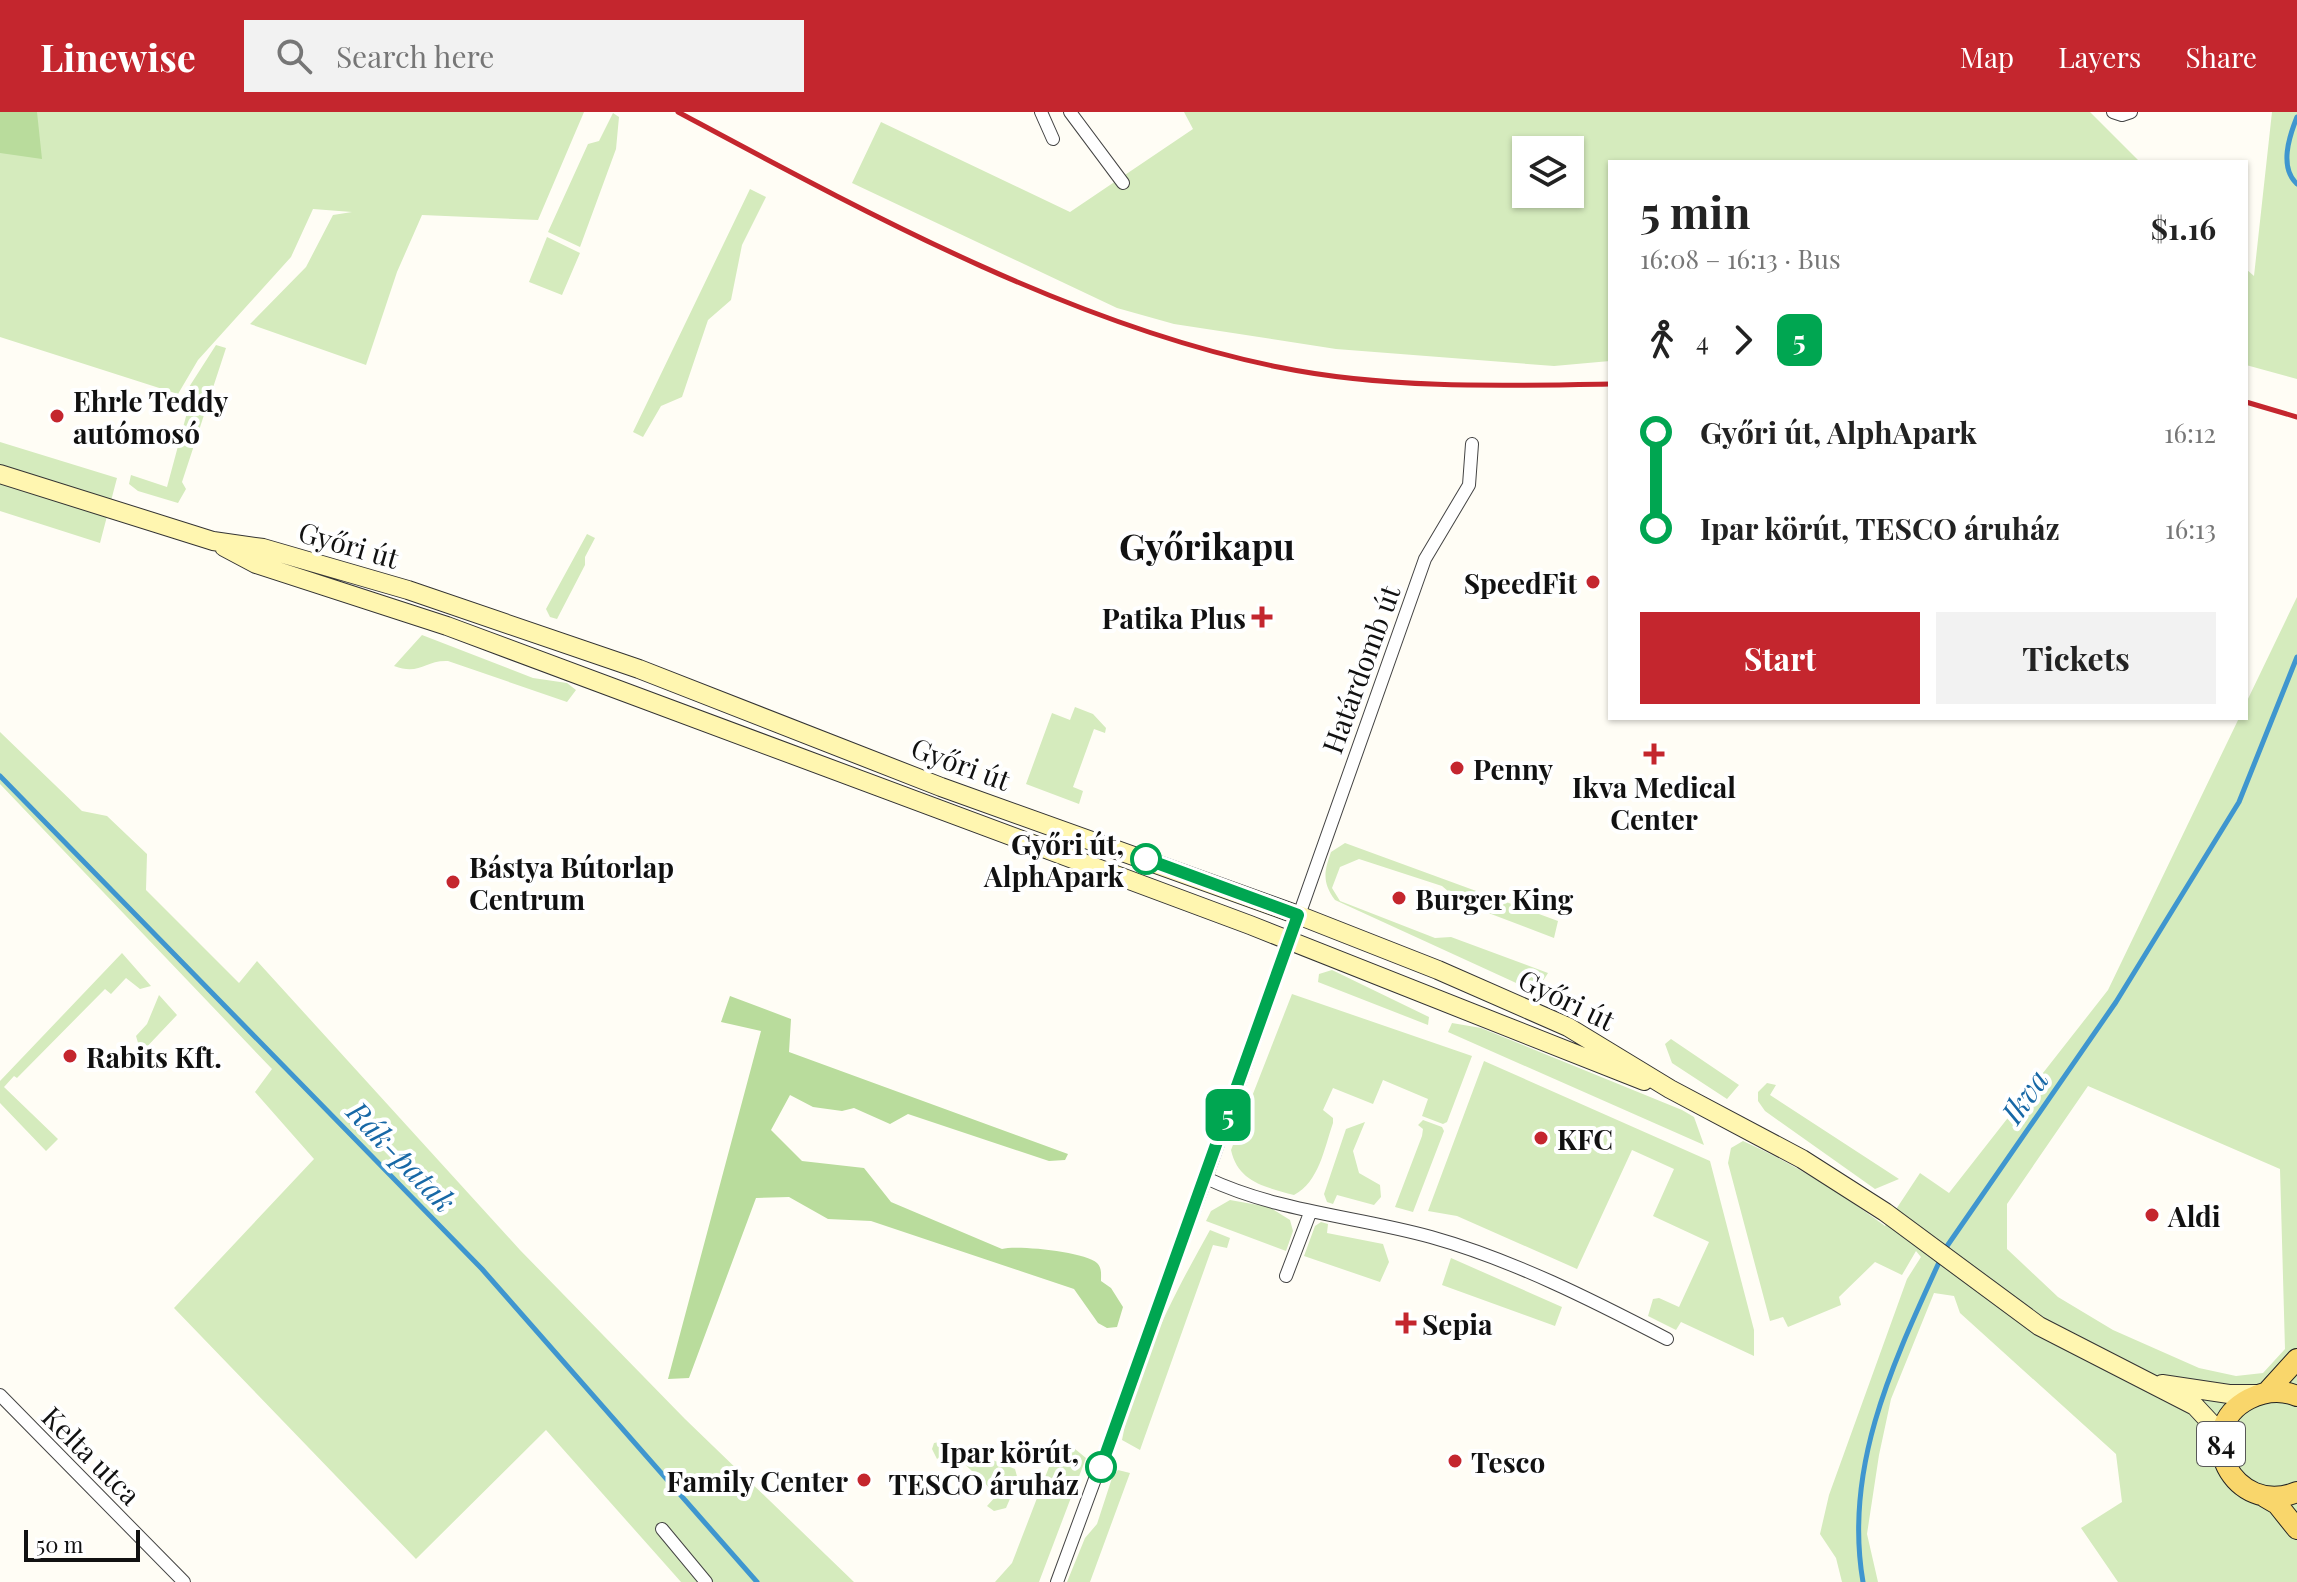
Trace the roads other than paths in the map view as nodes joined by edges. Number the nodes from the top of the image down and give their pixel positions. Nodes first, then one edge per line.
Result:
1 (1041, 112) edge
2 (1070, 112) edge
3 (2113, 112) edge
4 (2131, 112) edge
5 (1053, 139) dead end
6 (1123, 183) dead end
7 (1472, 444) dead end
8 (0, 474) edge
9 (213, 541) junction
10 (1298, 915) junction
11 (1289, 940) junction
12 (1670, 1089) junction
13 (1206, 1178) junction
14 (1310, 1213) junction
15 (1286, 1276) dead end
16 (1667, 1339) dead end
17 (2297, 1359) edge
18 (2140, 1381) junction
19 (2263, 1393) junction
20 (0, 1395) edge
21 (2297, 1396) edge
22 (2222, 1435) junction
23 (2297, 1492) edge
24 (2265, 1497) junction
25 (662, 1529) dead end
26 (2297, 1529) edge
27 (184, 1582) edge
28 (706, 1582) edge
29 (1057, 1582) edge

1 - 5 street
2 - 6 street
3 - 4 street
7 - 10 street, Határdomb út
8 - 9 main road, Győri út
9 - 10 main road, Győri út
9 - 11 main road, Győri út
10 - 11 street, Határdomb út
10 - 12 main road, Győri út
11 - 12 main road, Győri út
11 - 13 street, Határdomb út
12 - 18 main road, Győri út
13 - 14 street
13 - 29 street, Határdomb út
14 - 15 street
14 - 16 street
17 - 19 main road, 84
18 - 19 main road, Győri út
18 - 22 main road, Győri út
19 - 21 main road, 84
19 - 22 main road, 84
20 - 27 street, Kelta utca
22 - 24 main road, 84
23 - 24 main road, 84
24 - 26 main road, 84
25 - 28 street

